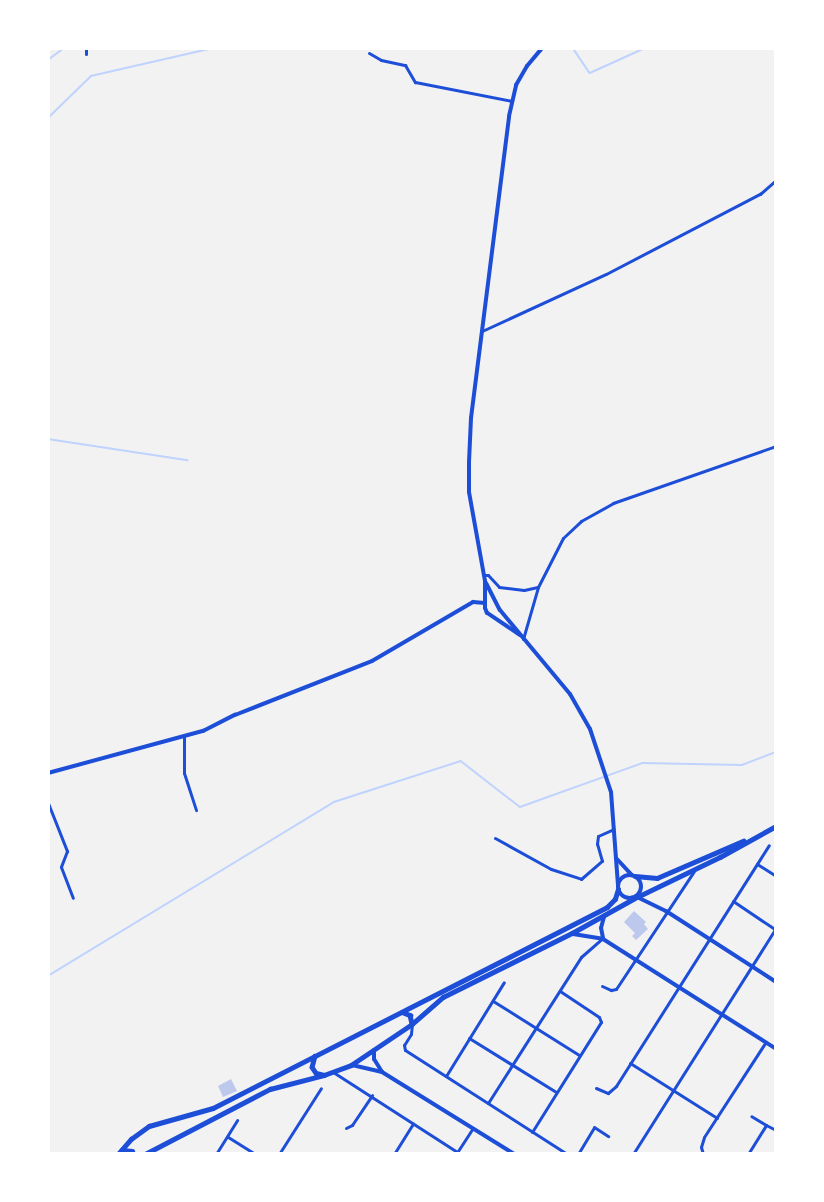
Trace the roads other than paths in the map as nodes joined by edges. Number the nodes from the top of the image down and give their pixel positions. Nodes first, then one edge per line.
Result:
1 (86, 48) edge
2 (542, 48) edge
3 (369, 53) dead end
4 (86, 54) dead end
5 (512, 101) junction
6 (776, 180) edge
7 (482, 331) junction
8 (776, 446) edge
9 (484, 575) junction
10 (485, 581) junction
11 (538, 587) junction
12 (496, 602) junction
13 (485, 603) junction
14 (500, 610) junction
15 (491, 615) junction
16 (521, 637) junction
17 (184, 737) junction
18 (48, 773) edge
19 (48, 803) edge
20 (196, 810) dead end
21 (776, 826) edge
22 (614, 829) junction
23 (495, 838) dead end
24 (751, 838) junction
25 (769, 845) dead end
26 (615, 856) junction
27 (757, 864) junction
28 (695, 869) junction
29 (634, 876) junction
30 (776, 876) edge
31 (618, 888) junction
32 (73, 898) dead end
33 (636, 898) junction
34 (733, 901) junction
35 (666, 911) junction
36 (604, 917) junction
37 (776, 929) edge
38 (572, 933) junction
39 (603, 939) junction
40 (708, 940) junction
41 (635, 959) junction
42 (752, 967) junction
43 (504, 982) dead end
44 (776, 982) edge
45 (602, 986) dead end
46 (677, 988) junction
47 (560, 991) junction
48 (493, 1001) junction
49 (399, 1012) junction
50 (721, 1015) junction
51 (412, 1024) junction
52 (536, 1028) junction
53 (469, 1038) junction
54 (765, 1042) junction
55 (776, 1049) edge
56 (374, 1050) junction
57 (317, 1054) junction
58 (579, 1055) junction
59 (630, 1063) junction
60 (351, 1065) junction
61 (512, 1065) junction
62 (333, 1072) junction
63 (382, 1072) junction
64 (324, 1075) junction
65 (446, 1076) junction
66 (255, 1086) junction
67 (321, 1088) dead end
68 (596, 1088) dead end
69 (674, 1090) junction
70 (556, 1092) junction
71 (372, 1095) junction
72 (250, 1099) junction
73 (488, 1103) junction
74 (210, 1109) junction
75 (751, 1116) dead end
76 (717, 1118) junction
77 (237, 1120) dead end
78 (205, 1121) junction
79 (413, 1124) junction
80 (766, 1125) junction
81 (346, 1128) dead end
82 (473, 1128) junction
83 (776, 1130) edge
84 (532, 1132) junction
85 (608, 1136) dead end
86 (228, 1137) junction
87 (120, 1152) edge
88 (458, 1153) edge
89 (134, 1154) edge
90 (145, 1154) edge
91 (216, 1154) edge
92 (255, 1154) edge
93 (279, 1154) edge
94 (394, 1154) edge
95 (513, 1154) edge
96 (567, 1154) edge
97 (578, 1154) edge
98 (633, 1154) edge
99 (703, 1154) edge
100 (748, 1154) edge

1 - 4 street
2 - 5 street
3 - 5 street
5 - 7 street
6 - 7 street
7 - 9 street
8 - 11 street
9 - 10 street
9 - 11 street
10 - 12 street
10 - 13 street
11 - 16 street
12 - 13 street
12 - 14 street
13 - 15 street
13 - 17 street
14 - 15 street
14 - 16 street
15 - 16 street
16 - 22 street
17 - 18 street
17 - 20 street
19 - 32 street
21 - 24 main road
22 - 23 street
22 - 26 street
24 - 28 main road
24 - 29 main road
25 - 27 street
26 - 29 street
26 - 31 street
27 - 30 street
27 - 34 street
28 - 33 main road
28 - 35 street
29 - 31 main road
29 - 33 main road
31 - 33 main road
31 - 49 main road
33 - 35 street
33 - 36 main road
34 - 37 street
34 - 40 street
35 - 40 street
35 - 41 street
36 - 38 main road
36 - 39 street
37 - 42 street
38 - 39 street
38 - 51 main road
39 - 41 street
39 - 47 street
40 - 42 street
40 - 46 street
41 - 45 street
41 - 46 street
42 - 44 street
42 - 50 street
43 - 48 street
46 - 50 street
46 - 59 street
47 - 52 street
47 - 58 street
48 - 52 street
48 - 53 street
49 - 51 main road
49 - 57 main road
50 - 54 street
50 - 69 street
51 - 56 main road
51 - 65 street
52 - 58 street
52 - 61 street
53 - 61 street
53 - 65 street
54 - 55 street
54 - 76 street
56 - 60 main road
56 - 63 street
57 - 64 main road
57 - 66 main road
58 - 70 street
59 - 68 street
59 - 69 street
60 - 62 main road
60 - 63 street
61 - 70 street
61 - 73 street
62 - 64 main road
62 - 71 street
63 - 82 street
64 - 72 main road
65 - 73 street
66 - 72 main road
66 - 74 main road
67 - 93 street
69 - 76 street
69 - 98 street
70 - 84 street
71 - 79 street
71 - 81 street
72 - 78 main road
73 - 84 street
74 - 78 main road
74 - 87 main road
75 - 80 street
76 - 99 street
77 - 86 street
78 - 90 main road
79 - 88 street
79 - 94 street
80 - 83 street
80 - 100 street
82 - 88 street
82 - 95 street
84 - 96 street
85 - 97 street
86 - 91 street
86 - 92 street
87 - 89 main road

